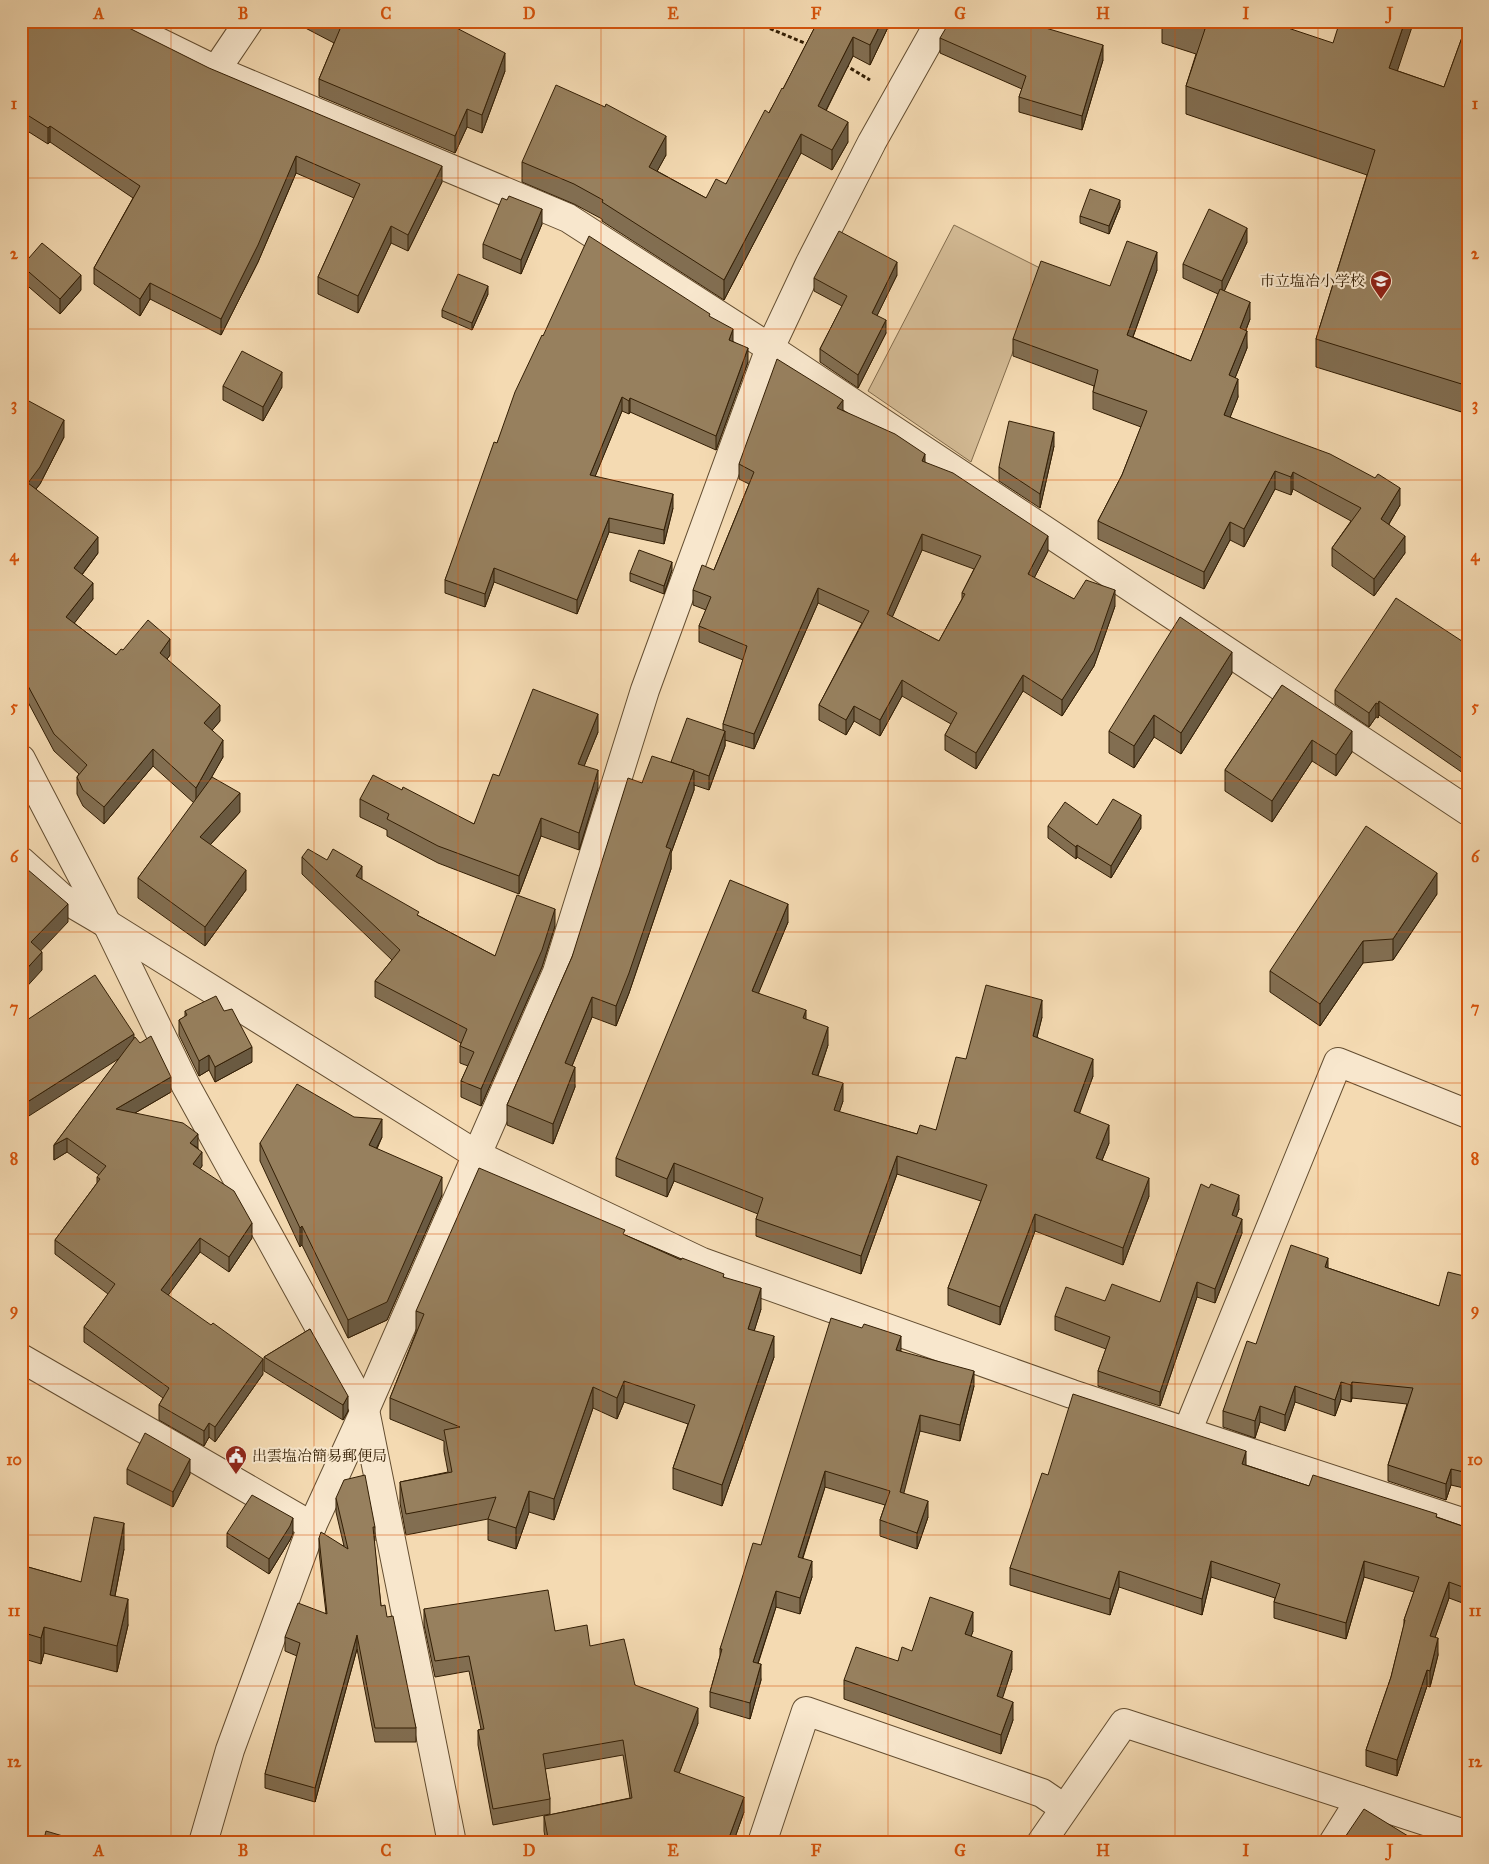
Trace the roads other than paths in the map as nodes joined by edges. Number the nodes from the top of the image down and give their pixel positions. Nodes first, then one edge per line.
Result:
1 (116, 21) edge
2 (249, 21) edge
3 (940, 21) edge
4 (216, 70) junction
5 (770, 348) junction
6 (21, 759) edge
7 (1468, 811) edge
8 (21, 860) edge
9 (107, 924) junction
10 (1468, 1114) edge
11 (477, 1155) junction
12 (21, 1358) edge
13 (365, 1410) junction
14 (1188, 1432) junction
15 (1468, 1524) edge
16 (312, 1526) junction
17 (1360, 1800) junction
18 (1064, 1808) junction
19 (1468, 1835) edge
20 (203, 1843) edge
21 (452, 1843) edge
22 (762, 1843) edge
23 (1041, 1843) edge
24 (1332, 1843) edge

1 - 4 street
2 - 4 street
3 - 5 street
4 - 5 street
5 - 7 street
5 - 11 street
6 - 9 street
8 - 9 street
9 - 11 street
9 - 13 street
10 - 14 street
11 - 13 street
11 - 14 street
12 - 16 street
13 - 16 street
13 - 21 street
14 - 15 street
16 - 20 street
17 - 18 street
17 - 19 street
17 - 24 street
18 - 22 street
18 - 23 street

